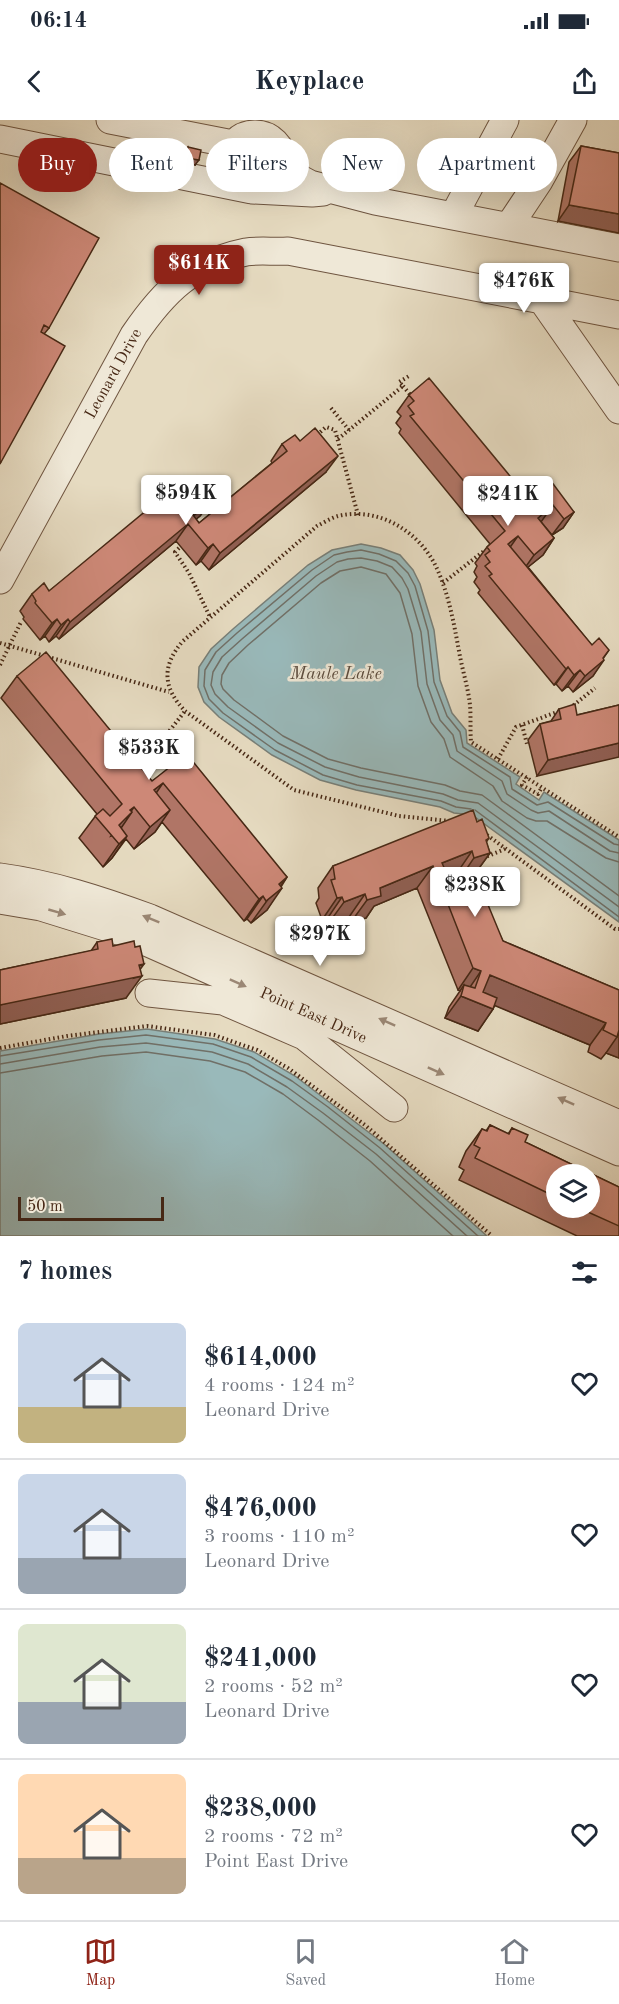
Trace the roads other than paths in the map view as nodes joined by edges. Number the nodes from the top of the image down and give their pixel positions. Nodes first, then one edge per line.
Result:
1 (110, 120) edge
2 (505, 120) edge
3 (553, 120) edge
4 (573, 120) edge
5 (240, 138) edge
6 (269, 138) edge
7 (0, 139) edge
8 (206, 139) edge
9 (206, 181) edge
10 (292, 192) edge
11 (321, 192) edge
12 (346, 192) edge
13 (454, 215) junction
14 (500, 224) junction
15 (619, 248) edge
16 (542, 300) junction
17 (619, 315) edge
18 (619, 410) edge
19 (0, 580) edge
20 (0, 877) edge
21 (0, 900) edge
22 (191, 949) junction
23 (149, 993) dead end
24 (348, 1018) junction
25 (304, 1024) junction
26 (518, 1093) junction
27 (394, 1108) dead end
28 (619, 1124) edge
29 (619, 1152) edge

1 - 8 street
2 - 13 street
3 - 14 street
4 - 14 street
5 - 6 street
7 - 9 street
10 - 11 street
12 - 13 street
13 - 14 street
14 - 15 street
16 - 17 street, Leonard Drive
16 - 18 street
16 - 19 street, Leonard Drive
22 -> 20 street, Point East Drive
21 -> 22 street, Point East Drive
22 - 24 street, Point East Drive
22 -> 25 street, Point East Drive
23 - 25 street
24 - 25 street, Point East Drive
24 - 26 street, Point East Drive
25 - 27 street
28 -> 26 street, Point East Drive
26 - 29 street, Point East Drive

